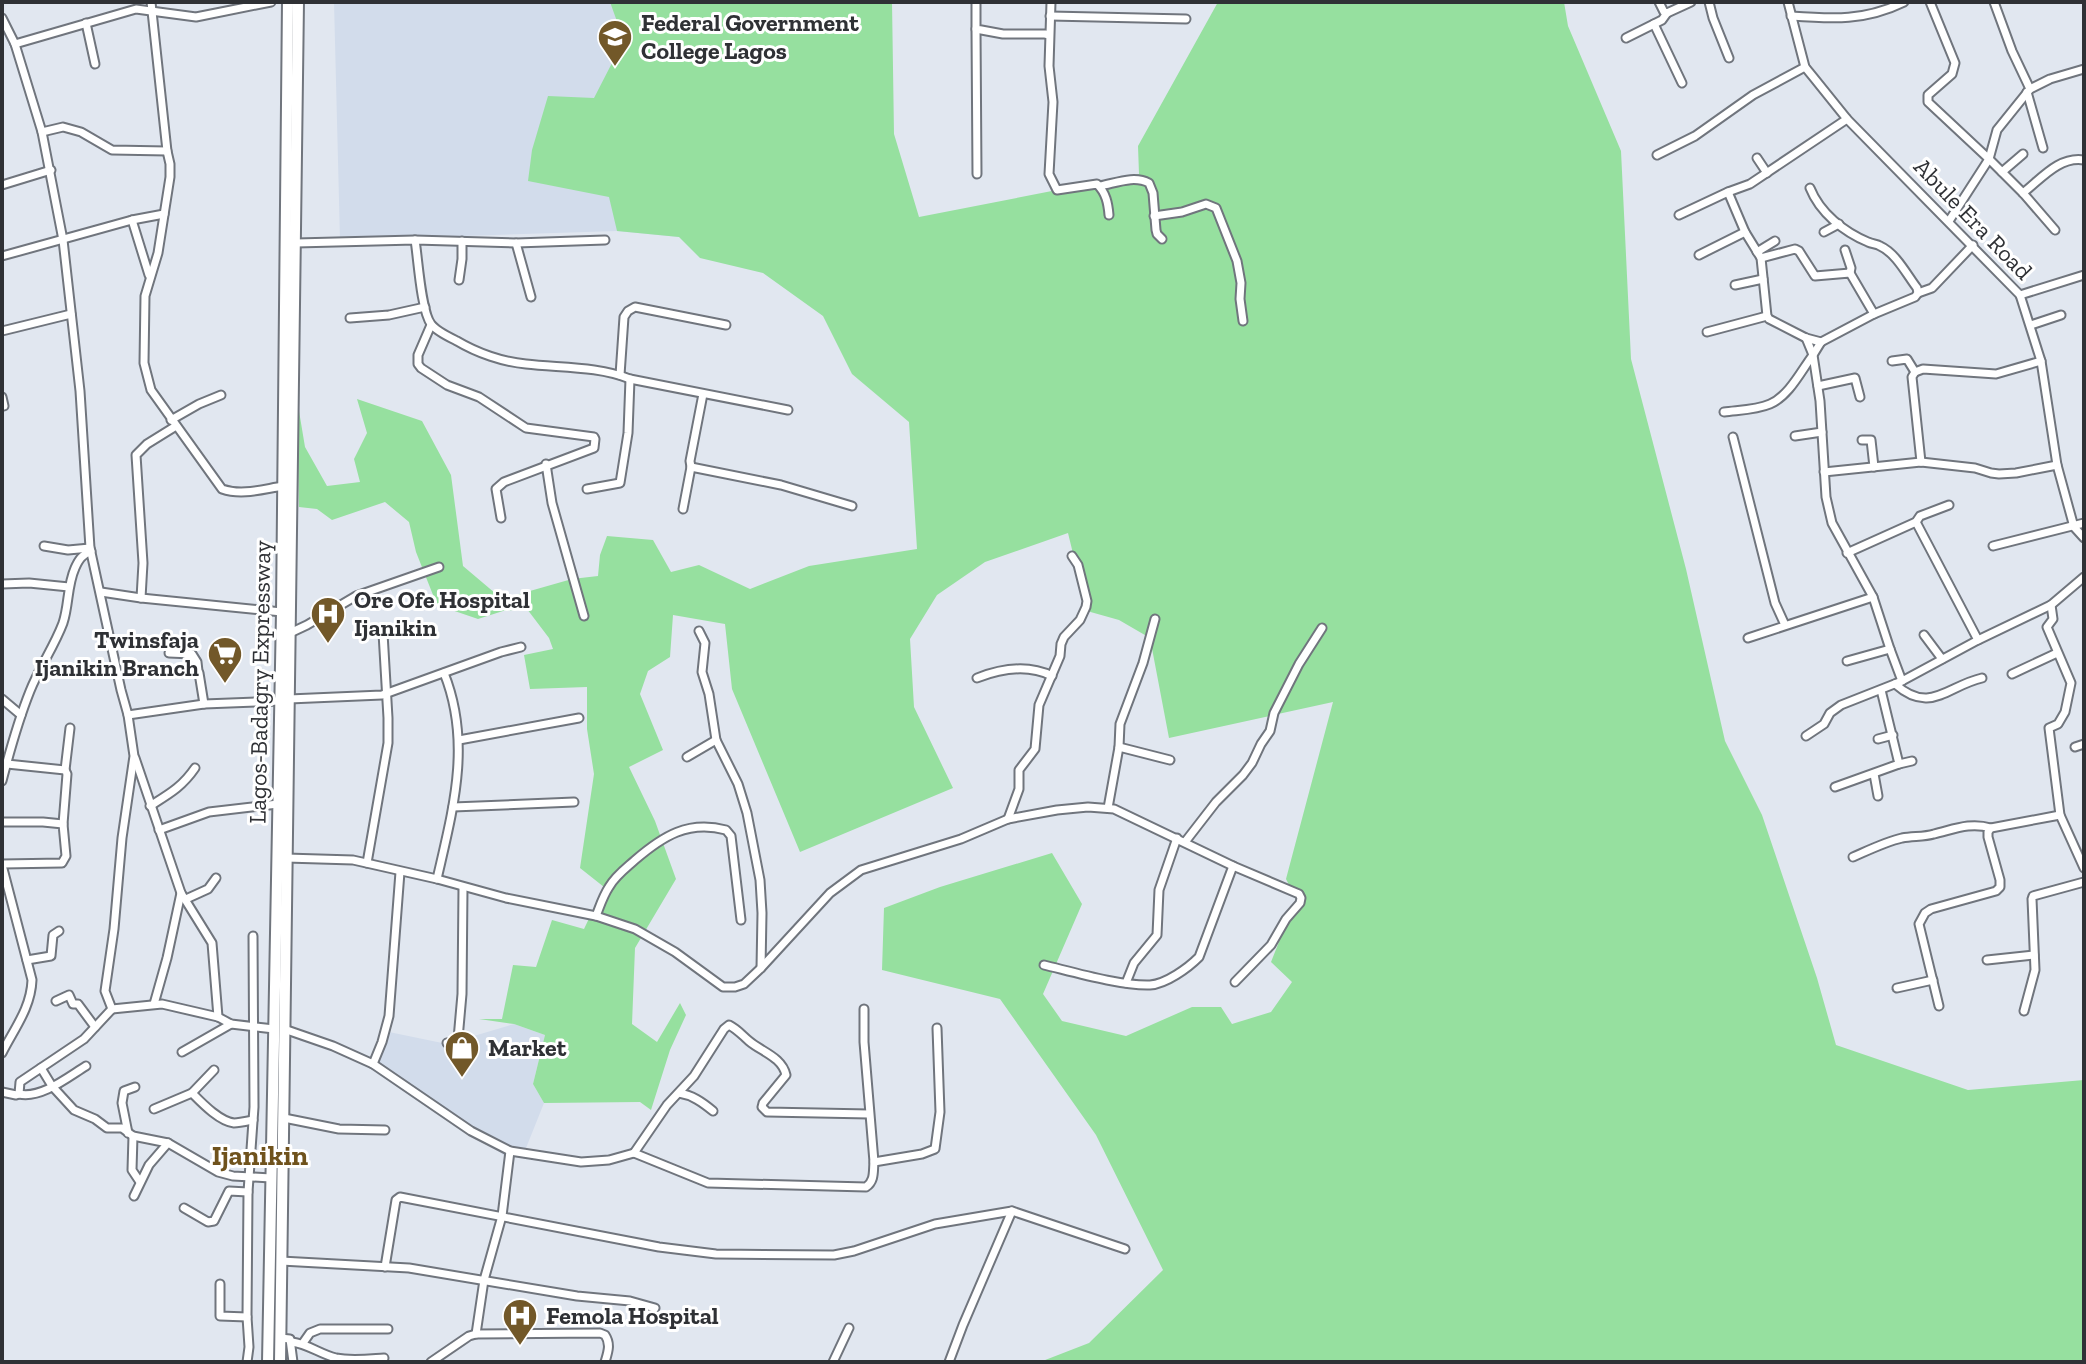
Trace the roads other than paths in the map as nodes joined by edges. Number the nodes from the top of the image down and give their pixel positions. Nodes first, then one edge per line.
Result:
1 (151, 2) edge
2 (271, 2) edge
3 (288, 2) edge
4 (298, 2) edge
5 (976, 2) edge
6 (1051, 2) edge
7 (1659, 2) edge
8 (1691, 2) edge
9 (1709, 2) edge
10 (1788, 2) edge
11 (1904, 2) edge
12 (1930, 2) edge
13 (1994, 2) edge
14 (153, 11) junction
15 (1667, 13) junction
16 (1050, 16) junction
17 (1791, 16) junction
18 (2, 18) edge
19 (1186, 19) dead end
20 (86, 23) junction
21 (1654, 24) junction
22 (976, 29) junction
23 (1049, 35) junction
24 (1626, 38) dead end
25 (15, 44) junction
26 (1729, 58) dead end
27 (95, 64) dead end
28 (1805, 67) junction
29 (2084, 69) edge
30 (1682, 83) dead end
31 (2029, 90) junction
32 (1847, 119) junction
33 (42, 132) junction
34 (2043, 148) dead end
35 (167, 151) junction
36 (2023, 154) dead end
37 (1657, 155) dead end
38 (1757, 158) dead end
39 (1989, 159) junction
40 (2084, 160) edge
41 (51, 170) junction
42 (2002, 172) junction
43 (1767, 173) junction
44 (977, 174) dead end
45 (2, 185) edge
46 (1100, 186) junction
47 (1810, 188) dead end
48 (1728, 192) junction
49 (2023, 193) junction
50 (164, 214) junction
51 (1109, 215) dead end
52 (1679, 215) dead end
53 (1154, 216) junction
54 (132, 220) junction
55 (1949, 221) junction
56 (1839, 224) junction
57 (2055, 230) dead end
58 (1745, 232) junction
59 (1824, 232) dead end
60 (1162, 239) dead end
61 (63, 240) junction
62 (415, 240) junction
63 (605, 240) dead end
64 (462, 241) junction
65 (1775, 241) dead end
66 (296, 243) junction
67 (516, 243) junction
68 (1973, 245) junction
69 (1845, 250) dead end
70 (1699, 255) dead end
71 (1759, 255) junction
72 (2, 256) edge
73 (1850, 273) junction
74 (2084, 275) edge
75 (150, 277) junction
76 (1763, 279) junction
77 (459, 280) dead end
78 (1735, 285) dead end
79 (1918, 293) junction
80 (2020, 295) junction
81 (531, 297) dead end
82 (425, 307) junction
83 (71, 314) junction
84 (1874, 314) junction
85 (2061, 315) dead end
86 (1767, 316) junction
87 (350, 318) dead end
88 (1243, 321) dead end
89 (431, 325) junction
90 (726, 325) dead end
91 (2031, 325) junction
92 (2, 331) edge
93 (1707, 332) dead end
94 (1806, 338) junction
95 (1821, 342) junction
96 (1813, 355) junction
97 (1892, 361) dead end
98 (2041, 361) junction
99 (1915, 372) junction
100 (620, 375) junction
101 (630, 379) junction
102 (1818, 386) junction
103 (703, 394) junction
104 (221, 395) dead end
105 (2, 397) edge
106 (1860, 397) dead end
107 (4, 406) dead end
108 (788, 410) dead end
109 (1724, 412) dead end
110 (174, 423) junction
111 (1822, 432) junction
112 (1795, 436) dead end
113 (1733, 437) dead end
114 (1862, 440) dead end
115 (1921, 462) junction
116 (546, 464) junction
117 (2057, 465) junction
118 (691, 467) junction
119 (1874, 467) junction
120 (1824, 472) junction
121 (283, 486) junction
122 (587, 489) dead end
123 (1949, 505) dead end
124 (852, 506) dead end
125 (683, 509) dead end
126 (501, 518) dead end
127 (1916, 522) junction
128 (2084, 523) edge
129 (2074, 527) junction
130 (2084, 538) edge
131 (44, 546) dead end
132 (1993, 546) dead end
133 (90, 549) junction
134 (1847, 553) junction
135 (1072, 556) dead end
136 (439, 567) dead end
137 (2084, 577) edge
138 (2, 584) edge
139 (69, 587) junction
140 (101, 592) junction
141 (1873, 597) junction
142 (141, 598) junction
143 (2051, 605) junction
144 (282, 612) junction
145 (584, 616) dead end
146 (1155, 619) dead end
147 (1785, 625) junction
148 (1322, 628) dead end
149 (699, 631) dead end
150 (290, 633) junction
151 (383, 633) dead end
152 (1924, 635) dead end
153 (1748, 638) dead end
154 (1978, 640) junction
155 (521, 647) dead end
156 (1890, 649) junction
157 (169, 653) dead end
158 (2057, 653) junction
159 (1942, 659) junction
160 (1847, 661) dead end
161 (198, 671) junction
162 (167, 673) dead end
163 (444, 673) junction
164 (2012, 674) dead end
165 (1052, 676) junction
166 (977, 678) dead end
167 (1982, 678) dead end
168 (1898, 682) junction
169 (1881, 690) junction
170 (386, 694) junction
171 (2, 699) edge
172 (284, 700) junction
173 (204, 704) junction
174 (21, 715) junction
175 (128, 715) junction
176 (579, 718) dead end
177 (70, 728) dead end
178 (1893, 735) junction
179 (1806, 736) dead end
180 (1878, 739) dead end
181 (459, 740) junction
182 (716, 740) junction
183 (2084, 744) edge
184 (1119, 747) junction
185 (2075, 747) dead end
186 (134, 756) junction
187 (687, 757) dead end
188 (1170, 760) dead end
189 (1912, 761) dead end
190 (7, 764) junction
191 (1899, 764) junction
192 (195, 768) dead end
193 (65, 770) junction
194 (1874, 774) junction
195 (2, 781) edge
196 (1835, 787) dead end
197 (1878, 796) dead end
198 (574, 802) dead end
199 (278, 804) junction
200 (150, 806) junction
201 (453, 807) junction
202 (1108, 808) junction
203 (2060, 815) junction
204 (1008, 819) junction
205 (2, 822) edge
206 (63, 824) junction
207 (1991, 828) junction
208 (159, 830) junction
209 (1181, 840) junction
210 (1853, 857) dead end
211 (286, 858) junction
212 (367, 863) junction
213 (2, 864) edge
214 (1233, 866) junction
215 (2084, 867) edge
216 (400, 872) junction
217 (216, 878) dead end
218 (437, 879) junction
219 (2084, 882) edge
220 (463, 888) junction
221 (184, 896) junction
222 (596, 916) junction
223 (741, 920) dead end
224 (59, 931) dead end
225 (253, 936) dead end
226 (2034, 955) junction
227 (27, 960) junction
228 (1987, 960) dead end
229 (1044, 965) dead end
230 (761, 968) junction
231 (1933, 980) junction
232 (1235, 982) dead end
233 (1126, 983) junction
234 (1897, 988) dead end
235 (56, 1001) dead end
236 (154, 1004) junction
237 (1939, 1006) dead end
238 (112, 1009) junction
239 (864, 1009) dead end
240 (2024, 1011) dead end
241 (218, 1017) junction
242 (231, 1024) junction
243 (255, 1025) junction
244 (95, 1027) junction
245 (937, 1028) dead end
246 (279, 1029) junction
247 (447, 1043) dead end
248 (182, 1052) dead end
249 (2, 1053) edge
250 (373, 1064) junction
251 (86, 1066) dead end
252 (41, 1068) junction
253 (214, 1070) dead end
254 (52, 1086) junction
255 (135, 1087) dead end
256 (2, 1092) edge
257 (192, 1093) junction
258 (679, 1093) junction
259 (19, 1094) junction
260 (154, 1109) dead end
261 (713, 1111) dead end
262 (869, 1114) junction
263 (284, 1118) junction
264 (253, 1120) junction
265 (385, 1130) dead end
266 (130, 1134) junction
267 (168, 1143) junction
268 (510, 1151) junction
269 (634, 1153) junction
270 (874, 1162) junction
271 (250, 1176) junction
272 (271, 1178) junction
273 (140, 1182) junction
274 (248, 1192) junction
275 (134, 1196) dead end
276 (184, 1208) dead end
277 (1012, 1211) junction
278 (502, 1216) junction
279 (1125, 1249) dead end
280 (281, 1261) junction
281 (385, 1267) junction
282 (484, 1280) junction
283 (220, 1284) dead end
284 (655, 1308) dead end
285 (247, 1317) junction
286 (849, 1328) dead end
287 (388, 1329) dead end
288 (476, 1334) junction
289 (280, 1338) junction
290 (292, 1342) junction
291 (303, 1343) junction
292 (249, 1347) junction
293 (269, 1348) junction
294 (384, 1358) dead end
295 (247, 1362) edge
296 (268, 1362) edge
297 (280, 1362) edge
298 (293, 1362) edge
299 (431, 1362) edge
300 (606, 1362) edge
301 (833, 1362) edge
302 (949, 1362) edge

1 - 14 street
2 - 14 street
3 - 121 highway, Lagos-Badagry Expressway
4 - 66 highway, Lagos-Badagry Expressway
5 - 22 street
6 - 16 street
7 - 15 street
8 - 15 street
9 - 26 street
10 - 17 street, Abule Era Road
11 - 17 street
12 - 39 street
13 - 31 street
14 - 20 street
14 - 35 street
15 - 21 street
16 - 19 street
16 - 23 street
17 - 28 street, Abule Era Road
18 - 25 street
20 - 25 street
20 - 27 street
21 - 24 street
21 - 30 street
22 - 23 street
22 - 44 street
23 - 46 street
25 - 33 street
28 - 32 street, Abule Era Road
28 - 37 street
29 - 31 street
31 - 34 street
31 - 39 street
32 - 43 street
32 - 55 street, Abule Era Road
33 - 35 street
33 - 41 street
35 - 50 street
36 - 42 street
38 - 43 street
39 - 42 street
39 - 55 street
40 - 49 street
41 - 45 street
41 - 61 street
42 - 49 street
43 - 48 street
46 - 51 street
46 - 53 street
47 - 56 street
48 - 52 street
48 - 58 street
49 - 57 street
50 - 54 street
50 - 75 street
53 - 60 street
53 - 88 street
54 - 61 street
54 - 75 street
55 - 68 street, Abule Era Road
56 - 59 street
56 - 79 street
58 - 70 street
58 - 71 street
61 - 72 street
61 - 83 street
62 - 64 street
62 - 66 street
62 - 82 street
63 - 67 street
64 - 67 street
64 - 77 street
65 - 71 street
66 - 150 highway, Lagos-Badagry Expressway
67 - 81 street
68 - 79 street
68 - 80 street, Abule Era Road
69 - 73 street
71 - 73 street
71 - 76 street
73 - 84 street
74 - 80 street
75 - 110 street
76 - 78 street
76 - 86 street
79 - 84 street
80 - 91 street, Abule Era Road
82 - 87 street
82 - 89 street
83 - 92 street
83 - 133 street
84 - 95 street
85 - 91 street
86 - 93 street
86 - 94 street
89 - 100 street
89 - 116 street
90 - 100 street
91 - 98 street, Abule Era Road
94 - 95 street
94 - 96 street
95 - 96 street
96 - 102 street
96 - 109 street
97 - 99 street
98 - 99 street
98 - 117 street, Abule Era Road
99 - 115 street
100 - 101 street
101 - 103 street
101 - 122 street
102 - 106 street
102 - 111 street
103 - 108 street
103 - 118 street
104 - 110 street
105 - 107 street
110 - 121 street
110 - 142 street
111 - 112 street
111 - 120 street
113 - 147 street
114 - 119 street
115 - 117 street
115 - 119 street
116 - 126 street
116 - 145 street
117 - 129 street, Abule Era Road
118 - 124 street
118 - 125 street
119 - 120 street
120 - 134 street
121 - 144 highway, Lagos-Badagry Expressway
123 - 127 street
127 - 134 street
127 - 154 street
128 - 129 street
129 - 130 street, Abule Era Road
129 - 132 street
131 - 133 street
133 - 139 street
133 - 140 street
134 - 141 street
135 - 165 street
136 - 150 street
137 - 143 street
138 - 139 street
139 - 174 street
140 - 142 street
140 - 175 street
141 - 147 street
141 - 156 street
142 - 144 street
143 - 154 street
143 - 158 street
144 - 172 highway, Lagos-Badagry Expressway
146 - 184 street
147 - 153 street
148 - 209 street
149 - 182 street
150 - 172 highway, Lagos-Badagry Expressway
151 - 170 street
152 - 159 street
154 - 159 street
155 - 163 street
156 - 160 street
156 - 168 street
157 - 161 street
158 - 164 street
158 - 203 street
159 - 168 street
161 - 162 street
161 - 173 street
163 - 170 street
163 - 181 street
165 - 166 street
165 - 204 street
167 - 168 street
168 - 169 street
169 - 178 street
169 - 179 street
170 - 172 street
170 - 212 street
171 - 174 street
172 - 173 street
172 - 199 highway, Lagos-Badagry Expressway
172 - 211 highway, Lagos-Badagry Expressway
173 - 175 street
174 - 190 street
175 - 186 street
176 - 181 street
177 - 193 street
178 - 180 street
178 - 191 street
181 - 201 street
182 - 187 street
182 - 230 street
183 - 185 street
184 - 188 street
184 - 202 street
186 - 200 street
186 - 238 street
189 - 191 street
190 - 193 street
190 - 195 street
191 - 194 street
192 - 200 street
193 - 206 street
194 - 196 street
194 - 197 street
198 - 201 street
199 - 208 street
199 - 246 highway, Lagos-Badagry Expressway
200 - 208 street
201 - 218 street
202 - 204 street
202 - 209 street
203 - 207 street
203 - 215 street
204 - 230 street
205 - 206 street
206 - 213 street
207 - 210 street
207 - 231 street
208 - 221 street
209 - 214 street
209 - 233 street
211 - 212 street
211 - 246 highway, Lagos-Badagry Expressway
212 - 216 street
213 - 227 street
214 - 232 street
214 - 233 street
216 - 218 street
216 - 250 street
217 - 221 street
218 - 220 street
219 - 226 street
220 - 222 street
220 - 247 street
221 - 236 street
221 - 241 street
222 - 223 street
222 - 230 street
224 - 227 street
225 - 243 street
226 - 228 street
226 - 240 street
227 - 249 street
229 - 233 street
231 - 234 street
231 - 237 street
235 - 244 street
236 - 238 street
236 - 241 street
238 - 244 street
239 - 262 street
241 - 242 street
242 - 243 street
242 - 248 street
243 - 246 street
243 - 264 street
244 - 252 street
245 - 270 street
246 - 250 street
246 - 263 highway, Lagos-Badagry Expressway
246 - 272 highway, Lagos-Badagry Expressway
250 - 268 street
251 - 254 street
252 - 254 street
252 - 259 street
253 - 257 street
254 - 259 street
254 - 266 street
255 - 266 street
256 - 259 street
257 - 260 street
257 - 264 street
258 - 261 street
258 - 262 street
258 - 269 street
262 - 270 street
263 - 265 street
263 - 280 highway, Lagos-Badagry Expressway
264 - 271 street
266 - 267 street
266 - 273 street
267 - 271 street
267 - 273 street
268 - 269 street
268 - 278 street
269 - 270 street
271 - 272 street
271 - 274 street
272 - 293 highway, Lagos-Badagry Expressway
273 - 275 street
274 - 276 street
274 - 285 street
277 - 278 street
277 - 279 street
277 - 302 street
278 - 281 street
278 - 282 street
280 - 281 street
280 - 289 highway, Lagos-Badagry Expressway
281 - 282 street
282 - 284 street
282 - 288 street
283 - 285 street
285 - 292 street
286 - 301 street
287 - 291 street
288 - 299 street
288 - 300 street
289 - 290 street
289 - 297 highway, Lagos-Badagry Expressway
290 - 291 street
290 - 298 street
291 - 294 street
292 - 293 street
292 - 295 street
293 - 296 highway, Lagos-Badagry Expressway

